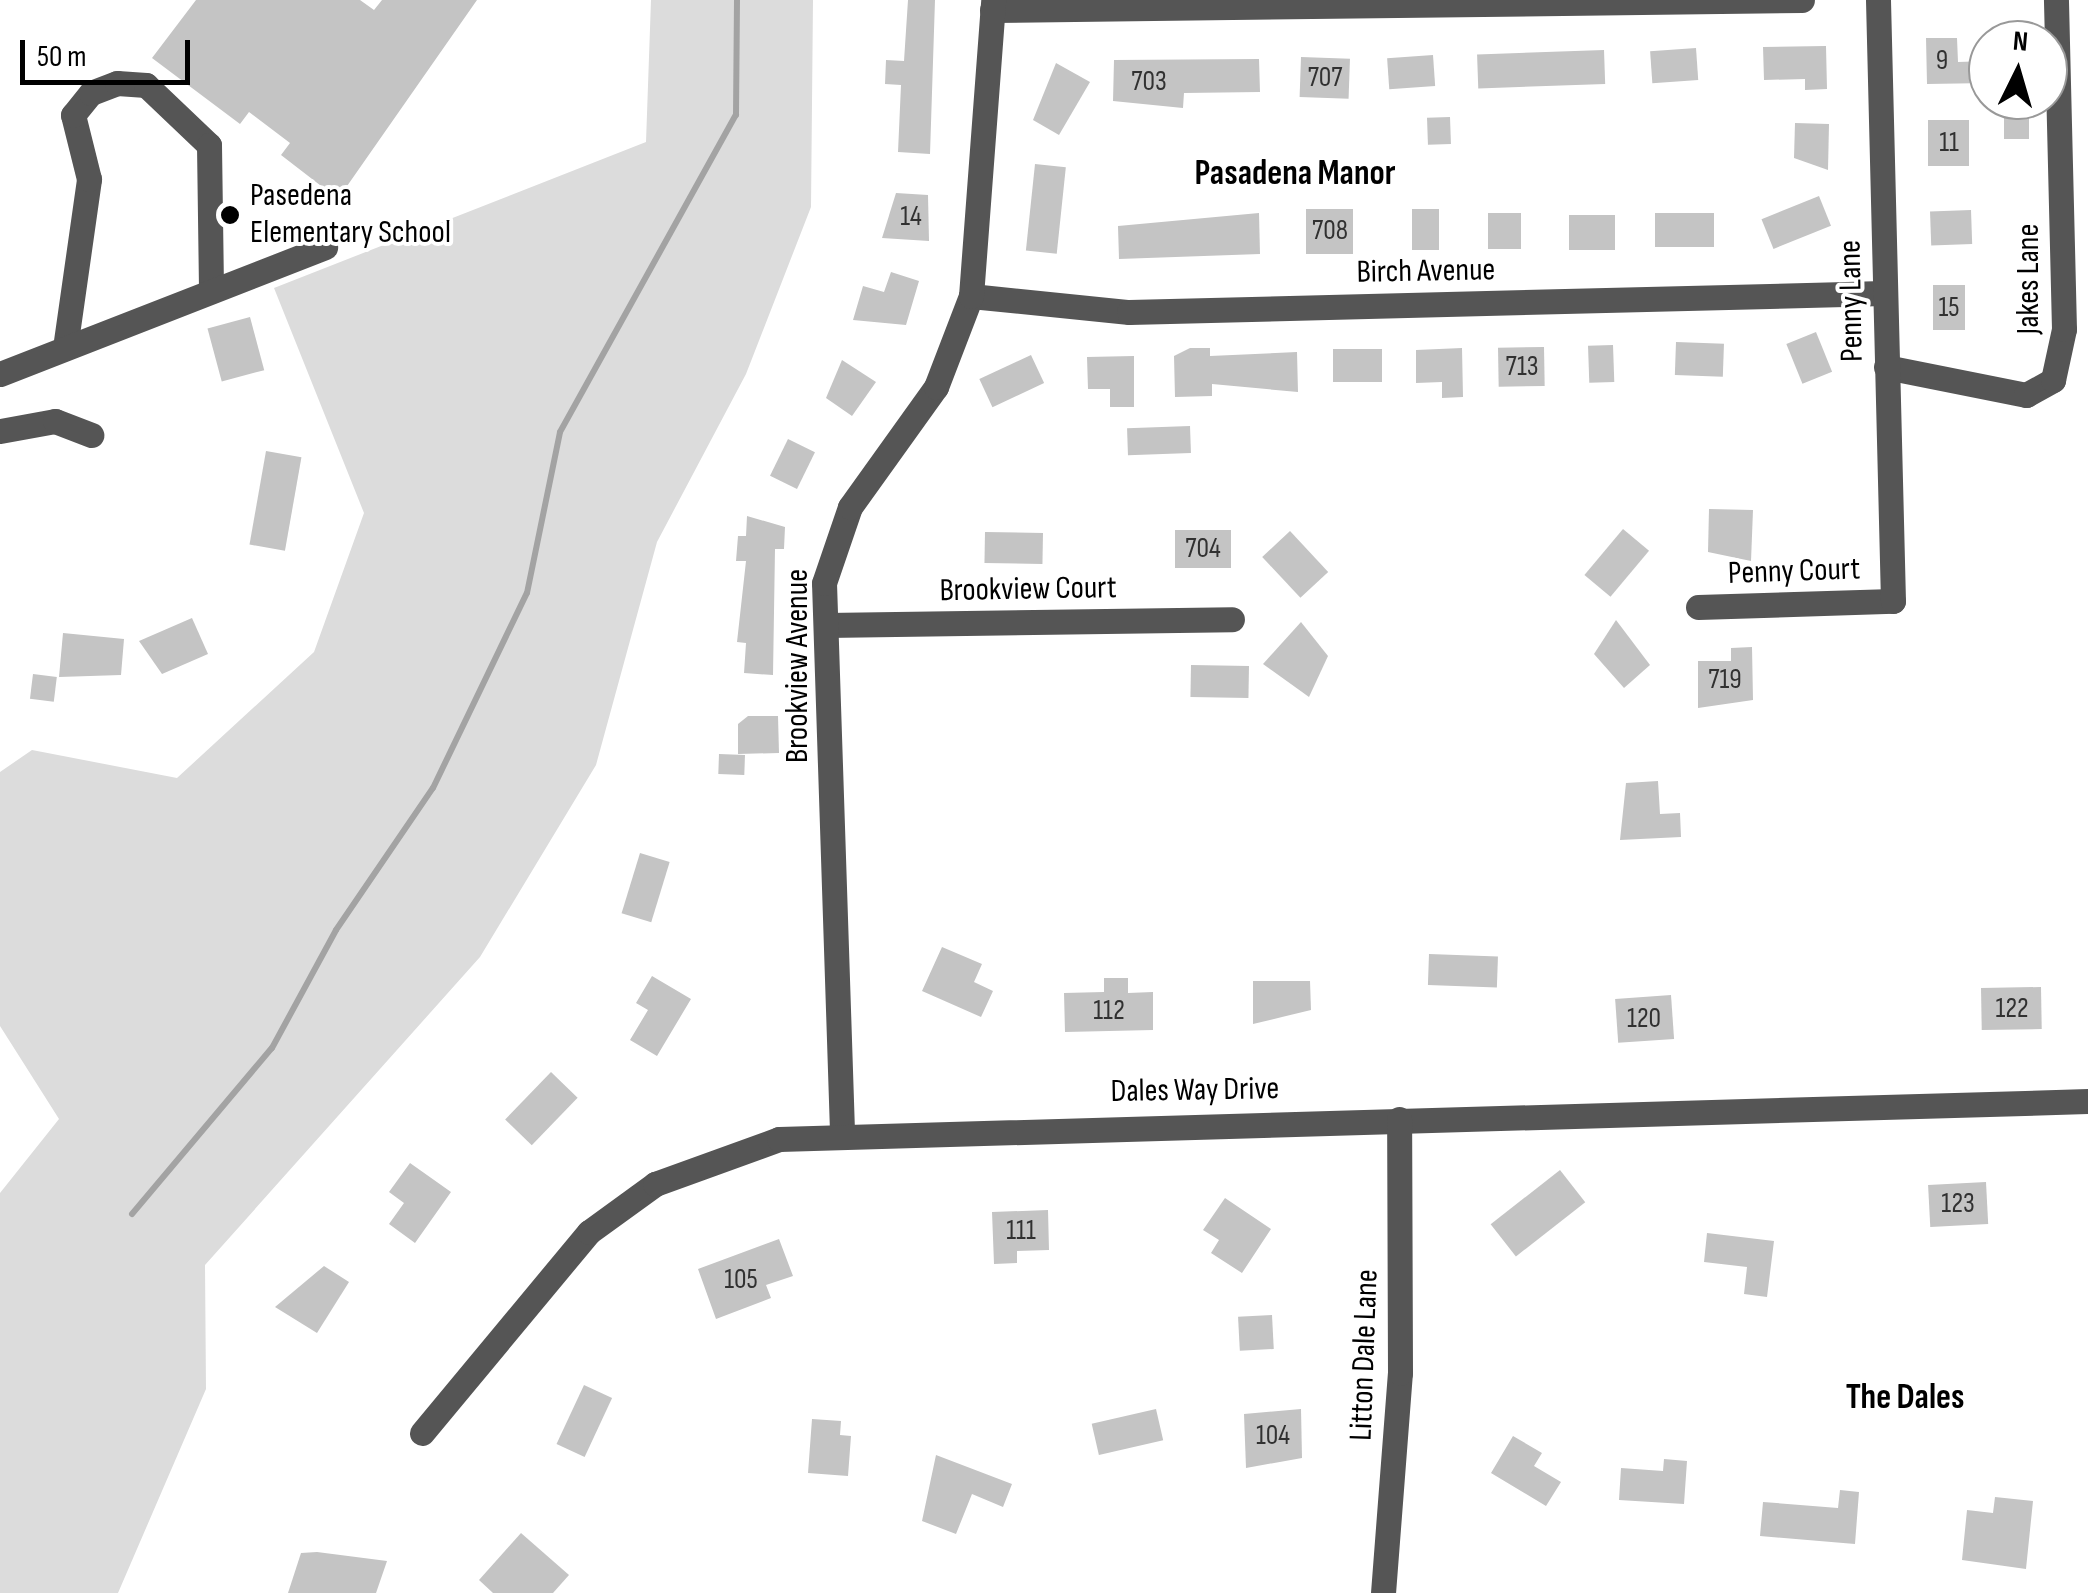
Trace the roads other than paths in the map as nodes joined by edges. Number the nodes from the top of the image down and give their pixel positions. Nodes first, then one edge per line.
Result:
1 (1802, 0) edge
2 (1878, 0) edge
3 (2056, 0) edge
4 (992, 5) edge
5 (325, 247) dead end
6 (211, 291) junction
7 (1884, 294) junction
8 (971, 296) junction
9 (65, 348) junction
10 (1886, 366) junction
11 (0, 374) edge
12 (0, 431) edge
13 (92, 435) dead end
14 (1892, 601) joint
15 (1698, 608) dead end
16 (1232, 620) dead end
17 (826, 625) junction
18 (2088, 1101) edge
19 (1399, 1119) junction
20 (842, 1131) junction
21 (422, 1433) dead end
22 (1383, 1593) edge

1 - 4 street
2 - 7 street, Penny Lane
3 - 10 street, Jakes Lane
4 - 8 street, Brookview Avenue
5 - 6 street
6 - 9 street
6 - 9 street
7 - 8 street, Birch Avenue
7 - 10 street, Penny Lane
8 - 17 street, Brookview Avenue
9 - 11 street
10 - 14 street, Penny Lane
12 - 13 street
14 - 15 street, Penny Court
16 - 17 street, Brookview Court
17 - 20 street, Brookview Avenue
18 - 19 street, Dales Way Drive
19 - 20 street, Dales Way Drive
19 - 22 street, Litton Dale Lane
20 - 21 street, Dales Way Drive

